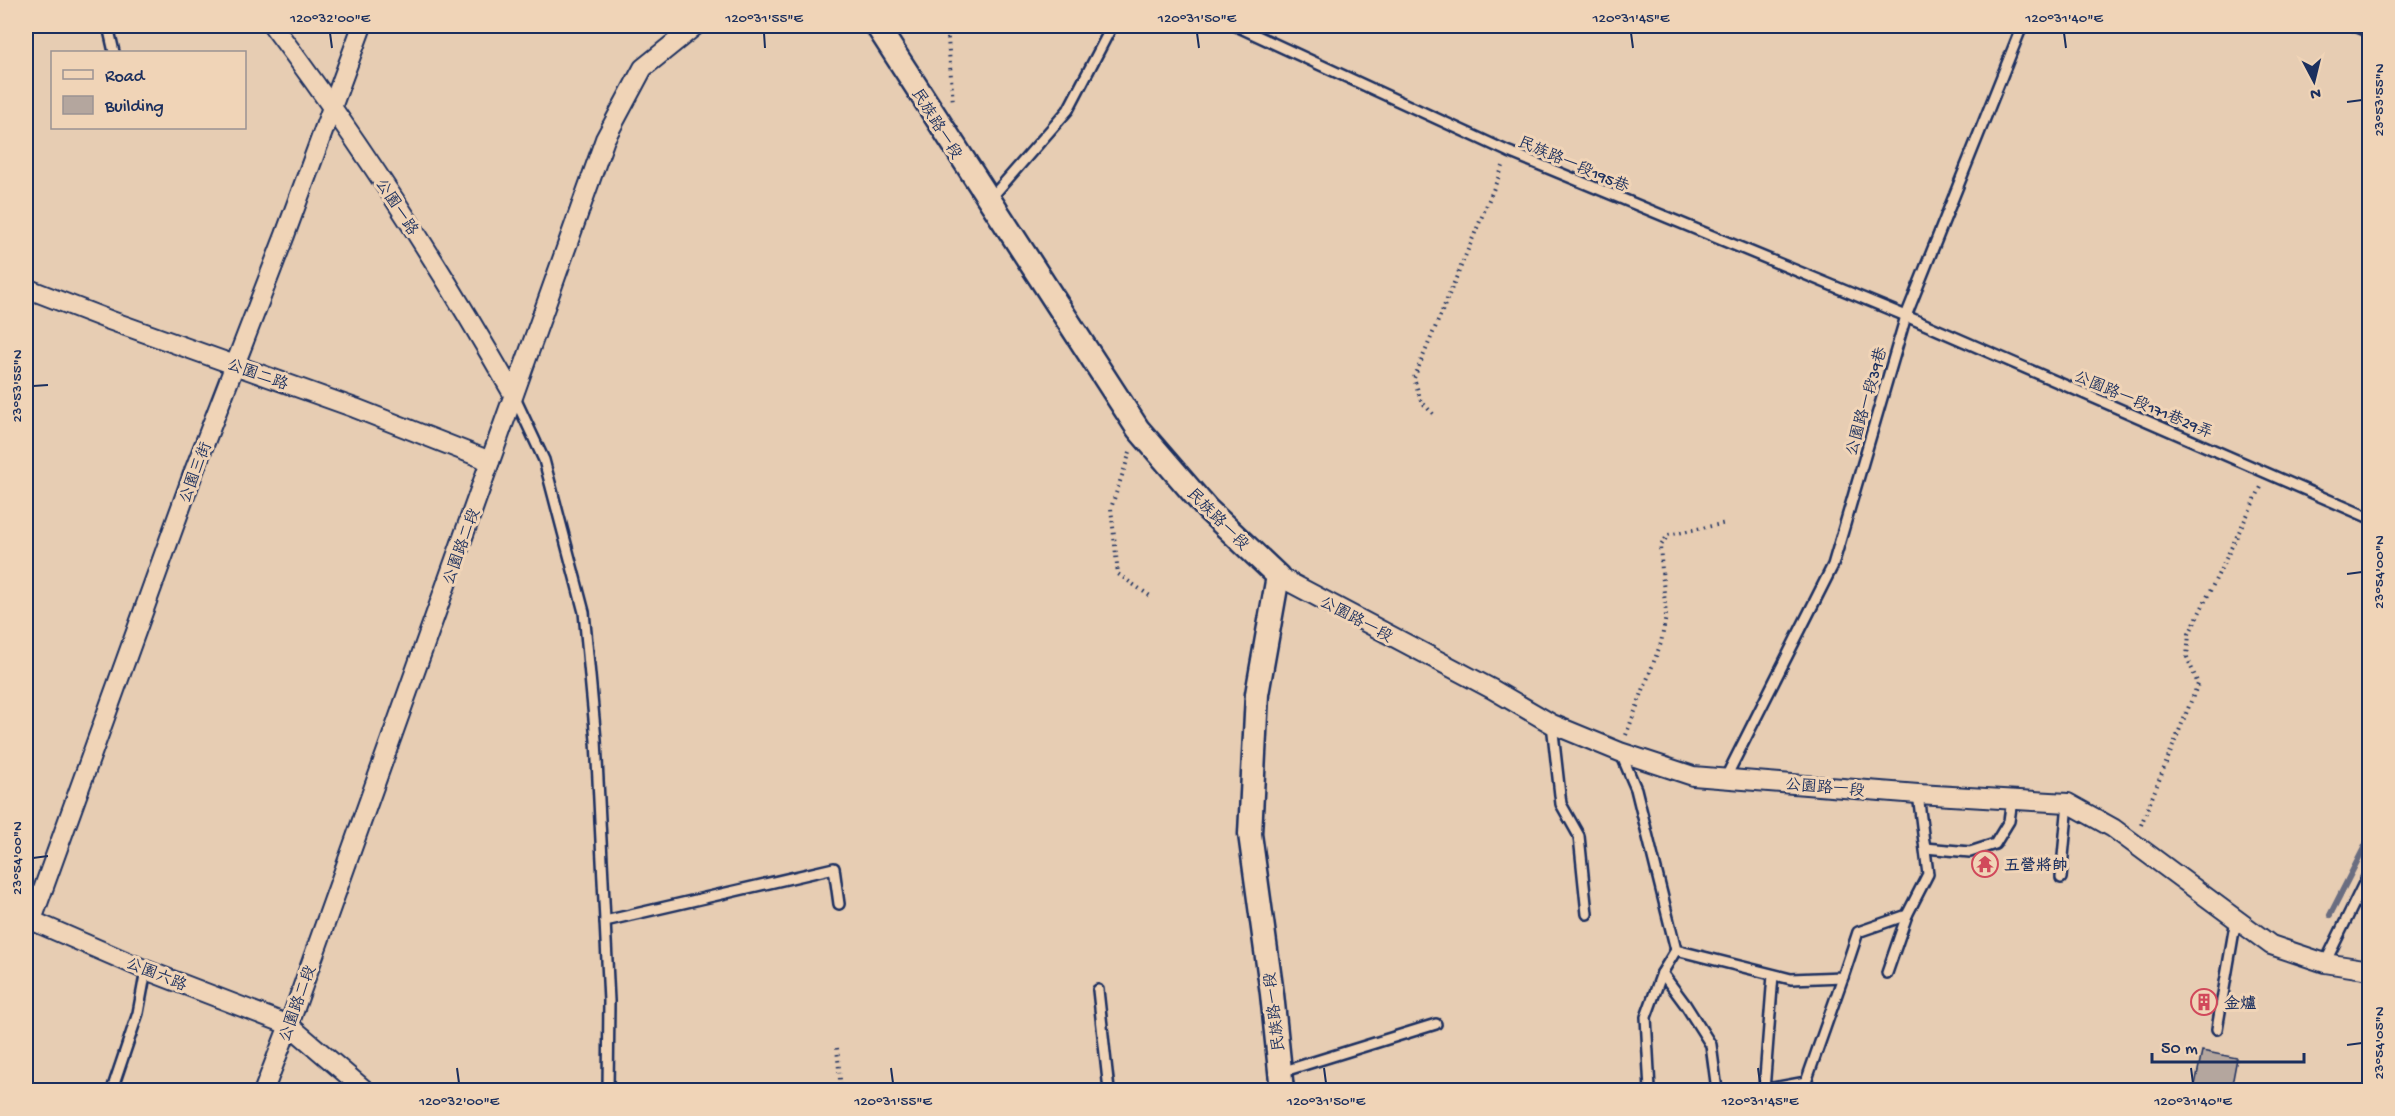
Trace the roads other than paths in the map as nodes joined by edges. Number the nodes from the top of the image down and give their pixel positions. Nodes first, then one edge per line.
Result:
1 (108, 26) edge
2 (273, 26) edge
3 (362, 26) edge
4 (695, 26) edge
5 (877, 26) edge
6 (1112, 26) edge
7 (1236, 26) edge
8 (2022, 26) edge
9 (2355, 26) edge
10 (2370, 32) edge
11 (114, 51) edge
12 (332, 105) junction
13 (988, 201) junction
14 (26, 288) edge
15 (1906, 316) junction
16 (236, 365) junction
17 (513, 394) junction
18 (490, 460) junction
19 (2370, 518) edge
20 (1278, 576) junction
21 (1552, 724) junction
22 (1620, 752) junction
23 (1725, 779) junction
24 (1918, 794) junction
25 (2012, 800) junction
26 (2068, 803) junction
27 (1925, 848) junction
28 (2370, 871) edge
29 (2061, 878) dead end
30 (839, 904) dead end
31 (1587, 914) dead end
32 (1907, 915) junction
33 (29, 919) edge
34 (2236, 920) junction
35 (605, 921) junction
36 (1676, 950) junction
37 (2325, 963) junction
38 (146, 970) junction
39 (2370, 970) edge
40 (1662, 973) junction
41 (1887, 973) dead end
42 (1773, 975) junction
43 (1843, 977) junction
44 (1098, 990) dead end
45 (1436, 1024) dead end
46 (289, 1025) junction
47 (2217, 1029) dead end
48 (1281, 1081) edge
49 (112, 1090) edge
50 (264, 1090) edge
51 (365, 1090) edge
52 (608, 1090) edge
53 (1109, 1090) edge
54 (1650, 1090) edge
55 (1717, 1090) edge
56 (1763, 1090) edge

1 - 11 lane
2 - 12 street, 公園一路
3 - 12 street, 公園三街
4 - 17 street, 公園路二段
5 - 13 street, 民族路一段
6 - 13 lane
7 - 15 lane, 民族路一段195巷
8 - 15 lane, 公園路一段39巷
9 - 10 lane
12 - 16 street, 公園三街
12 - 17 street, 公園一路
13 - 20 street, 民族路一段
14 - 16 street, 公園二路
15 - 19 lane, 公園路一段171巷29弄
15 - 23 lane, 公園路一段39巷
16 - 18 street, 公園二路
16 - 33 street, 公園三街
17 - 18 street, 公園路二段
17 - 35 lane
18 - 46 street, 公園路二段
20 - 21 street, 公園路一段
20 - 48 street, 民族路一段
21 - 22 street, 公園路一段
21 - 31 lane
22 - 23 street, 公園路一段
22 - 36 lane
23 - 24 street, 公園路一段
24 - 25 street, 公園路一段
24 - 27 lane
25 - 26 street, 公園路一段
25 - 27 lane
26 - 29 lane
26 - 34 street, 公園路一段
27 - 32 lane
28 - 37 lane
30 - 35 lane
32 - 41 lane
32 - 43 lane
33 - 38 street, 公園六路
34 - 37 street, 公園路一段
34 - 47 lane
35 - 52 lane
36 - 40 lane
36 - 42 lane
37 - 39 street, 公園路一段
38 - 46 street, 公園六路
38 - 49 lane
40 - 54 lane
40 - 55 lane
42 - 43 lane
42 - 56 lane
43 - 56 lane
44 - 53 lane
45 - 48 lane
46 - 50 street, 公園路二段
46 - 51 street, 公園六路

